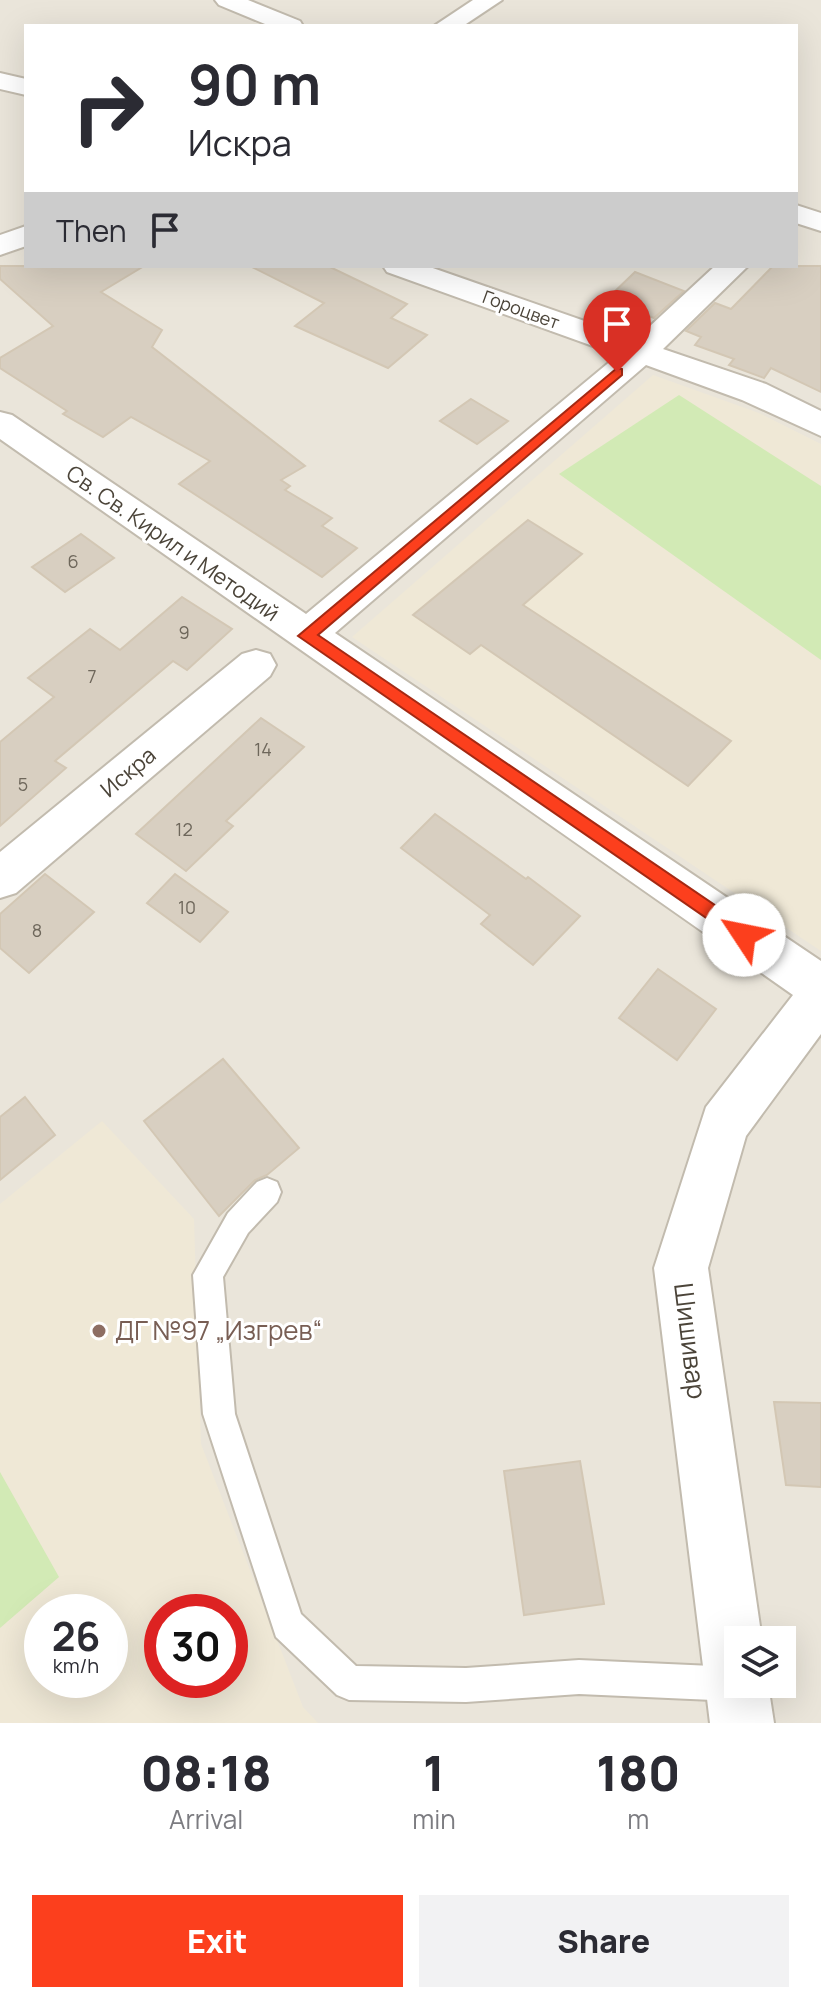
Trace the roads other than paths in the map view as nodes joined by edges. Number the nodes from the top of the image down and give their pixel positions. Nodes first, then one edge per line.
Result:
1 (227, 0) edge
2 (490, 0) edge
3 (286, 24) edge
4 (449, 24) edge
5 (0, 81) edge
6 (24, 87) edge
7 (798, 215) edge
8 (821, 222) edge
9 (24, 236) edge
10 (0, 246) edge
11 (404, 268) edge
12 (731, 268) edge
13 (641, 352) junction
14 (0, 423) edge
15 (821, 425) edge
16 (306, 636) junction
17 (256, 665) dead end
18 (0, 879) edge
19 (821, 988) edge
20 (821, 996) edge
21 (267, 1192) dead end
22 (729, 1626) edge
23 (724, 1683) edge
24 (739, 1698) edge
25 (742, 1723) edge

1 - 3 street
2 - 4 street
5 - 6 street
7 - 8 street
9 - 10 street
11 - 13 street, Гороцвет
12 - 13 street
13 - 15 street, Гороцвет
13 - 16 street
14 - 16 street, Св. Св. Кирил и Методий
16 - 19 street, Св. Св. Кирил и Методий
17 - 18 street, Искра
20 - 22 street, Шишивар
21 - 23 lane
24 - 25 street, Шишивар

